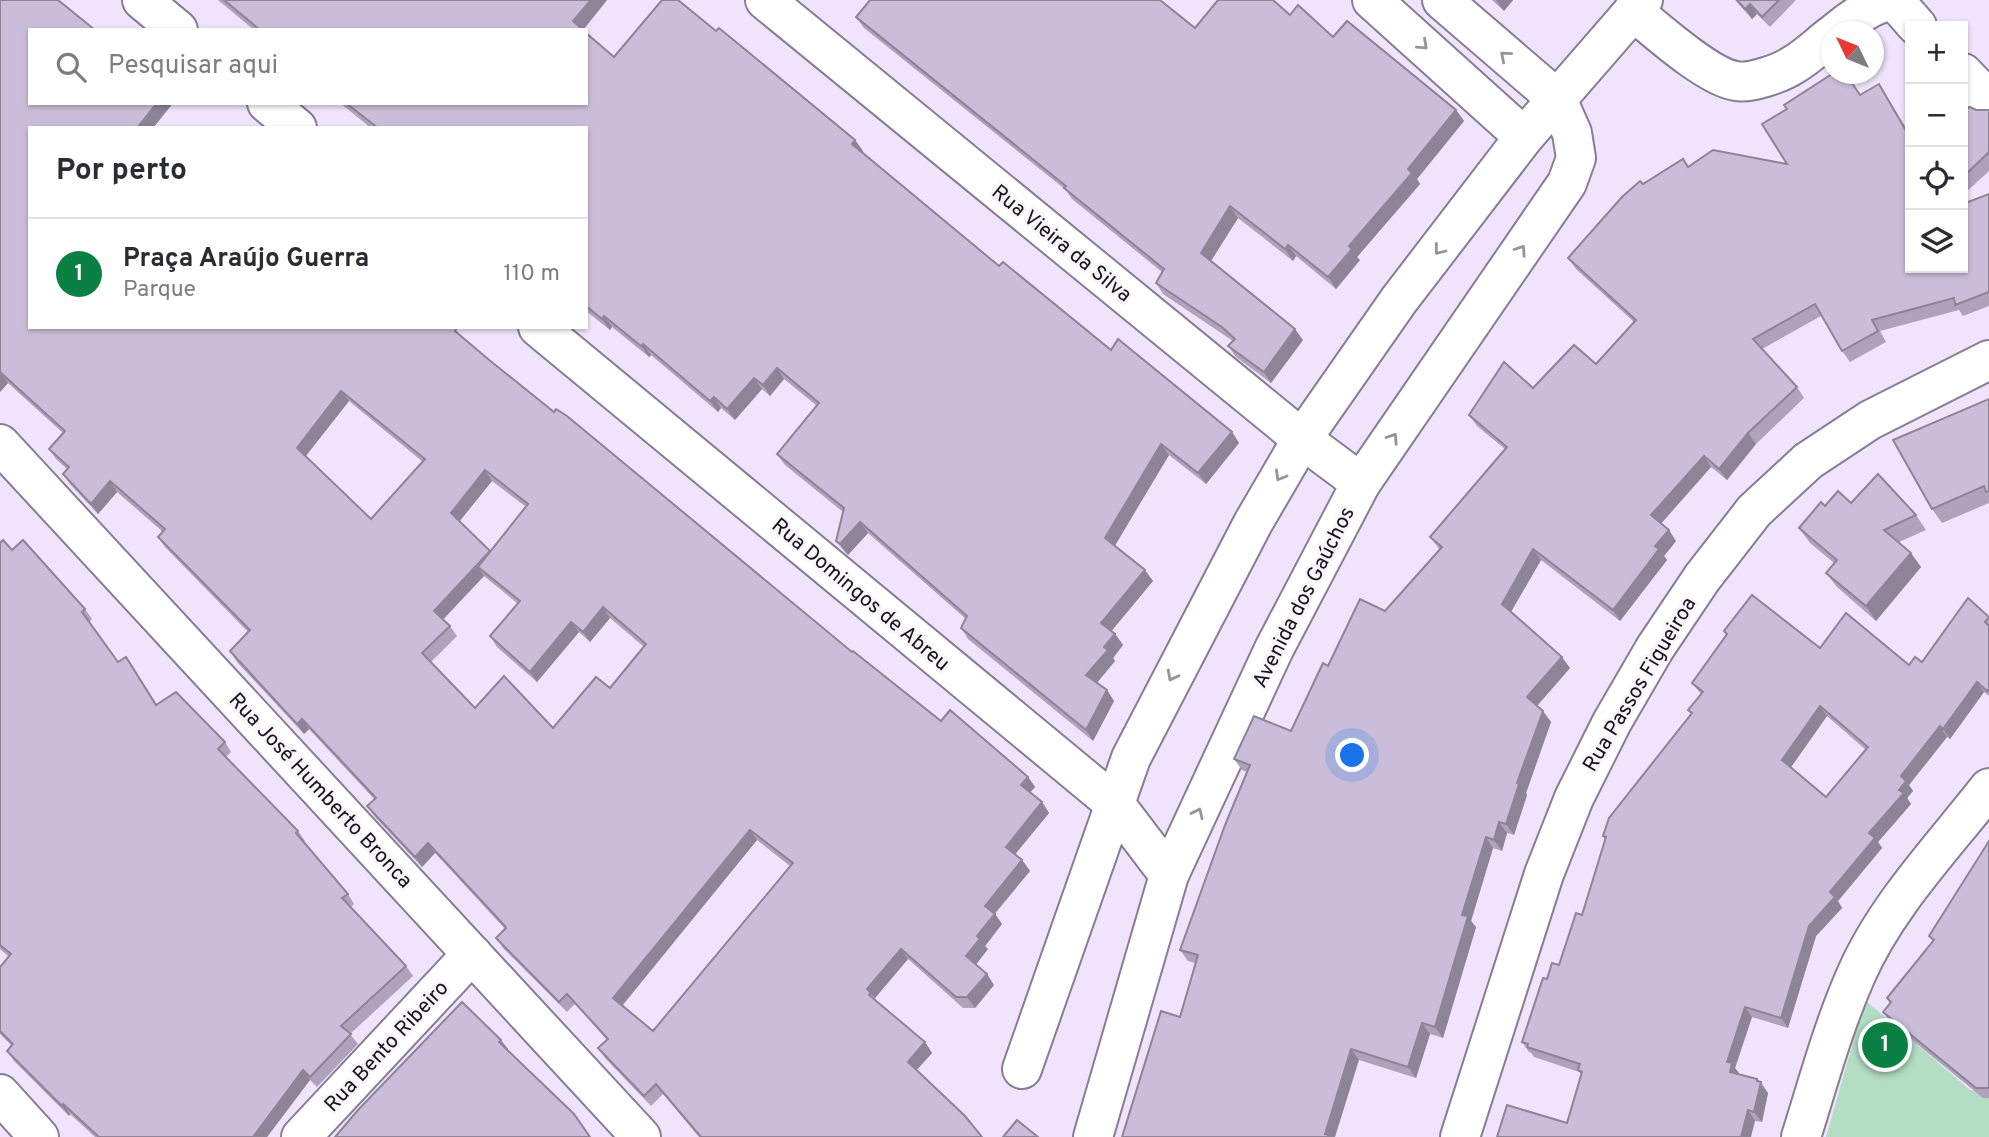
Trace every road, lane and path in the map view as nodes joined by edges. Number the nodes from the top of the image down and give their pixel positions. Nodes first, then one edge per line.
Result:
1 (142, 0) edge
2 (765, 0) edge
3 (1373, 0) edge
4 (1442, 0) edge
5 (1638, 6) edge
6 (1850, 21) edge
7 (1912, 21) edge
8 (176, 28) edge
9 (1821, 44) edge
10 (1968, 78) edge
11 (1557, 100) junction
12 (1989, 100) edge
13 (269, 105) edge
14 (295, 126) edge
15 (1524, 137) junction
16 (540, 329) edge
17 (1989, 360) edge
18 (1302, 439) junction
19 (0, 444) edge
20 (1362, 483) junction
21 (1989, 788) edge
22 (1115, 804) junction
23 (1169, 875) junction
24 (472, 954) junction
25 (1022, 1069) dead end
26 (0, 1094) edge
27 (39, 1137) edge
28 (301, 1137) edge
29 (641, 1137) edge
30 (1093, 1137) edge
31 (1460, 1137) edge
32 (1801, 1137) edge

1 - 8 street
2 - 18 street, Rua Vieira da Silva
3 -> 15 street
11 -> 4 street
5 - 9 street
5 - 11 street
6 - 7 street
10 - 12 street
11 - 15 street
20 -> 11 street, Avenida dos Gaúchos
13 - 14 street
15 -> 18 street
16 - 22 street, Rua Domingos de Abreu
17 - 31 street, Rua Passos Figueiroa
18 - 20 street, Rua Vieira da Silva
18 -> 22 street
19 - 24 street, Rua José Humberto Bronca
23 -> 20 street, Avenida dos Gaúchos
21 - 32 street
22 - 23 street, Rua Domingos de Abreu
22 - 25 street
23 - 30 street, Avenida dos Gaúchos
24 - 28 street, Rua Bento Ribeiro
24 - 29 street, Rua José Humberto Bronca
26 - 27 street

